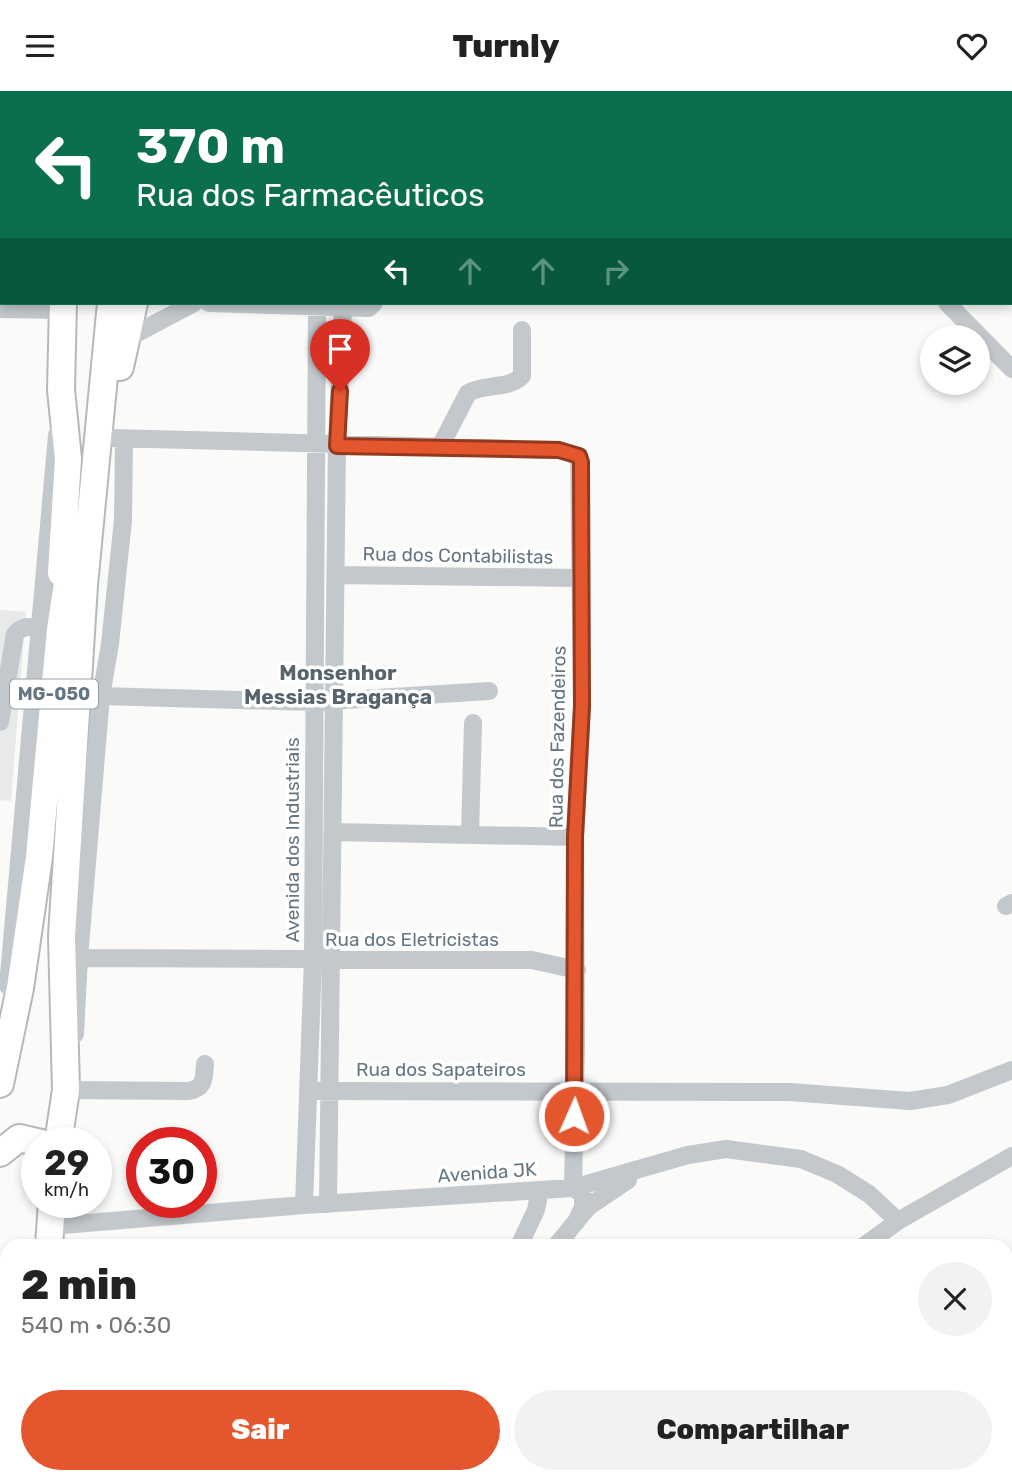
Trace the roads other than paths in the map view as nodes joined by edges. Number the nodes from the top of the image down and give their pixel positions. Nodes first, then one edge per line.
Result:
1 (94, 305) edge
2 (111, 305) edge
3 (133, 305) edge
4 (190, 305) edge
5 (263, 305) edge
6 (949, 305) edge
7 (63, 306) edge
8 (371, 306) edge
9 (317, 307) junction
10 (343, 308) junction
11 (0, 309) edge
12 (522, 330) dead end
13 (124, 340) junction
14 (1012, 369) edge
15 (118, 440) junction
16 (315, 445) junction
17 (337, 446) junction
18 (440, 447) junction
19 (336, 575) junction
20 (579, 578) junction
21 (49, 630) junction
22 (489, 691) dead end
23 (101, 696) junction
24 (335, 700) junction
25 (313, 702) junction
26 (0, 722) edge
27 (473, 723) dead end
28 (73, 769) junction
29 (333, 832) junction
30 (470, 835) junction
31 (575, 837) junction
32 (79, 958) junction
33 (331, 959) junction
34 (313, 960) junction
35 (577, 970) junction
36 (4, 998) edge
37 (64, 1063) junction
38 (205, 1064) dead end
39 (1012, 1070) edge
40 (1, 1074) edge
41 (66, 1090) junction
42 (328, 1090) junction
43 (308, 1092) junction
44 (575, 1092) junction
45 (60, 1127) edge
46 (21, 1138) edge
47 (0, 1153) edge
48 (1012, 1156) edge
49 (650, 1168) junction
50 (573, 1188) junction
51 (540, 1190) junction
52 (328, 1204) junction
53 (304, 1205) junction
54 (577, 1220) junction
55 (898, 1221) junction
56 (51, 1225) edge
57 (522, 1239) edge
58 (562, 1239) edge
59 (874, 1239) edge

1 - 21 highway, MG-050
2 - 28 highway, MG-050
3 - 13 highway
4 - 13 street
5 - 9 street
6 - 14 street
7 - 11 street
7 - 21 highway
8 - 10 street
9 - 10 street
9 - 16 street, Avenida dos Industriais
10 - 17 street, Avenida dos Industriais
12 - 18 street
13 - 15 highway
15 - 16 street
15 - 23 street
15 - 28 highway
16 - 17 street
16 - 25 street, Avenida dos Industriais
17 - 18 street
17 - 19 street, Avenida dos Industriais
18 - 20 street, Rua dos Fazendeiros
19 - 20 street, Rua dos Contabilistas
19 - 24 street, Avenida dos Industriais
20 - 31 street, Rua dos Fazendeiros
21 - 26 street
21 - 36 street
21 - 40 highway, MG-050
22 - 24 street
23 - 25 street
23 - 32 street
24 - 25 street
24 - 29 street, Avenida dos Industriais
25 - 34 street, Avenida dos Industriais
27 - 30 street
28 - 37 highway, MG-050
29 - 30 street
29 - 33 street, Avenida dos Industriais
30 - 31 street
31 - 35 street, Rua dos Fazendeiros
32 - 34 street, Rua dos Eletricistas
32 - 37 street
33 - 34 street, Rua dos Eletricistas
33 - 35 street, Rua dos Eletricistas
33 - 42 street, Avenida dos Industriais
34 - 43 street, Avenida dos Industriais
35 - 44 street, Rua dos Fazendeiros
36 - 40 street
37 - 41 highway, MG-050
38 - 41 street
39 - 44 street, Rua dos Sapateiros
41 - 45 highway, MG-050
42 - 43 street, Rua dos Sapateiros
42 - 44 street, Rua dos Sapateiros
42 - 52 street, Avenida dos Industriais
43 - 53 street, Avenida dos Industriais
44 - 50 street, Rua dos Fazendeiros
46 - 47 highway
48 - 55 street
49 - 50 street, Avenida JK
49 - 54 street
49 - 55 street, Avenida JK
50 - 51 street, Avenida JK
50 - 54 street, Rua dos Fazendeiros
51 - 52 street, Avenida JK
51 - 57 street
52 - 53 street, Avenida JK
53 - 56 street, Avenida JK
54 - 58 street
55 - 59 street

